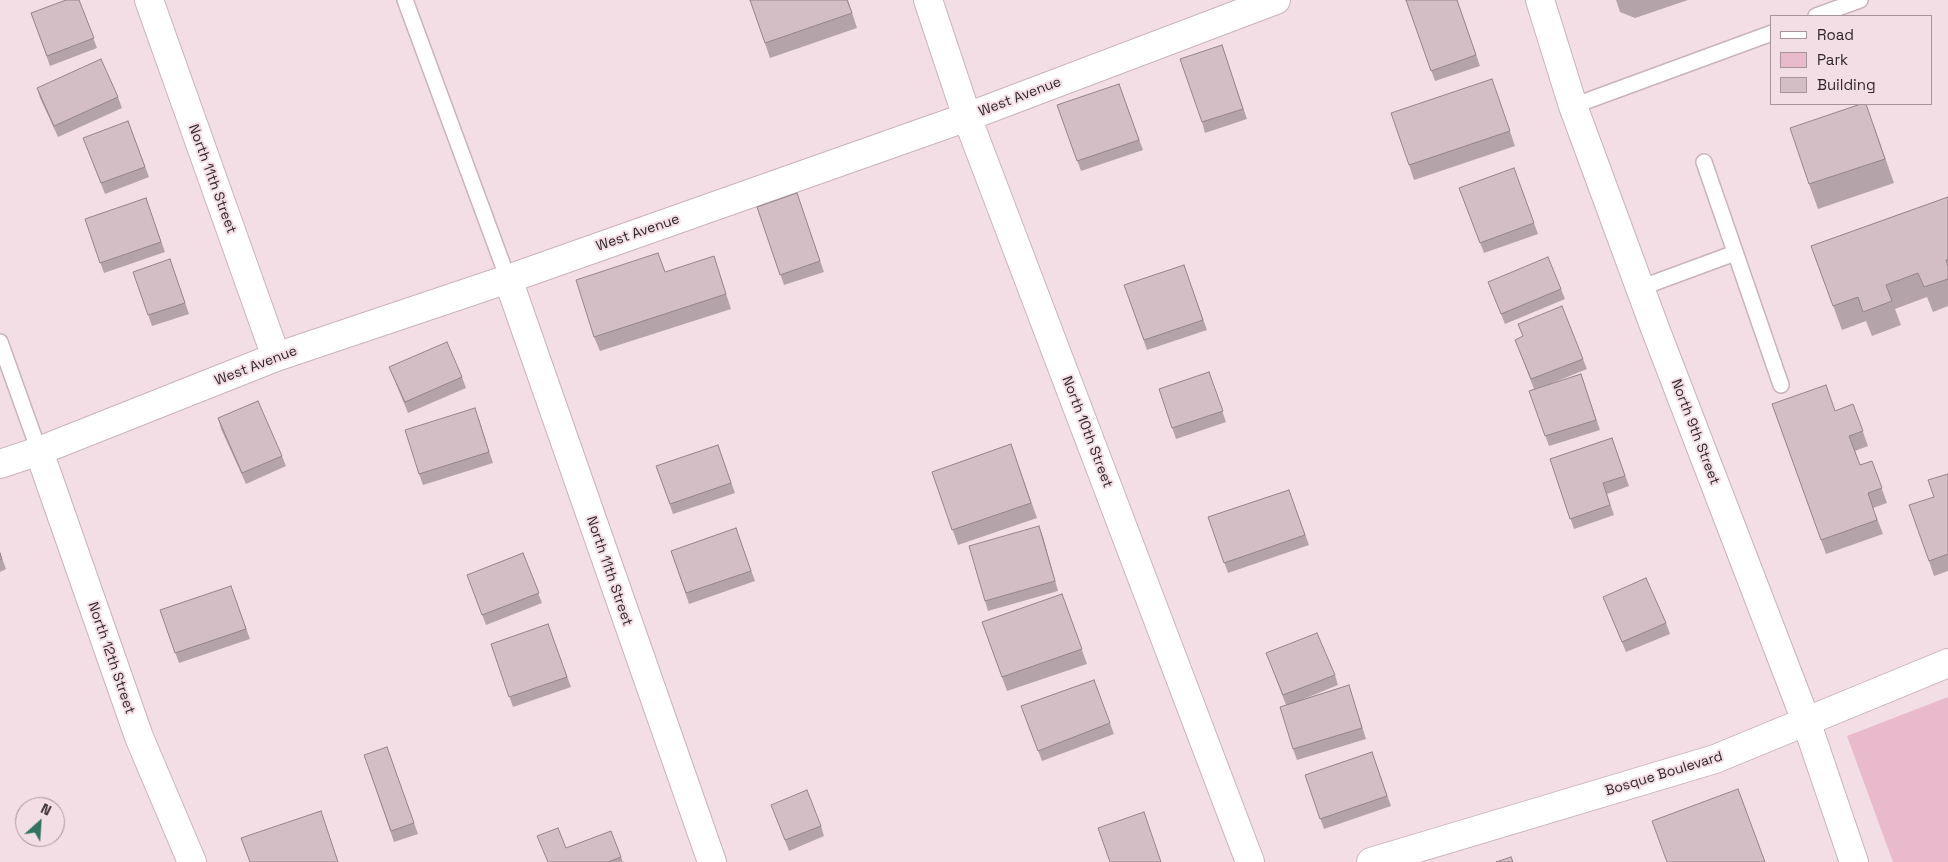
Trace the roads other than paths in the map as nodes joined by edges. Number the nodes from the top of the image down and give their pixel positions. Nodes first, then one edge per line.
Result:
1 (149, 0) edge
2 (405, 0) edge
3 (928, 0) edge
4 (1276, 0) edge
5 (1540, 0) edge
6 (1860, 0) edge
7 (1819, 15) edge
8 (1770, 34) edge
9 (1573, 106) junction
10 (968, 117) junction
11 (1704, 162) dead end
12 (1735, 253) junction
13 (508, 279) junction
14 (1640, 288) junction
15 (0, 342) edge
16 (276, 357) junction
17 (1781, 386) dead end
18 (39, 451) junction
19 (0, 464) edge
20 (1948, 663) edge
21 (1806, 721) junction
22 (192, 862) edge
23 (712, 862) edge
24 (1250, 862) edge
25 (1371, 862) edge
26 (1854, 862) edge

1 - 16 street, North 11th Street
2 - 13 lane
3 - 10 street, North 10th Street
4 - 10 street, West Avenue
5 - 9 street, North 9th Street
6 - 7 lane
8 - 9 lane
9 - 14 street, North 9th Street
10 - 13 street, West Avenue
10 - 24 street, North 10th Street
11 - 12 lane
12 - 14 lane
12 - 17 lane
13 - 16 street, West Avenue
13 - 23 street, North 11th Street
14 - 21 street, North 9th Street
15 - 18 lane
16 - 18 street, West Avenue
18 - 19 street, West Avenue
18 - 22 street, North 12th Street
20 - 21 street, Bosque Boulevard
21 - 25 street, Bosque Boulevard
21 - 26 street, North 9th Street

